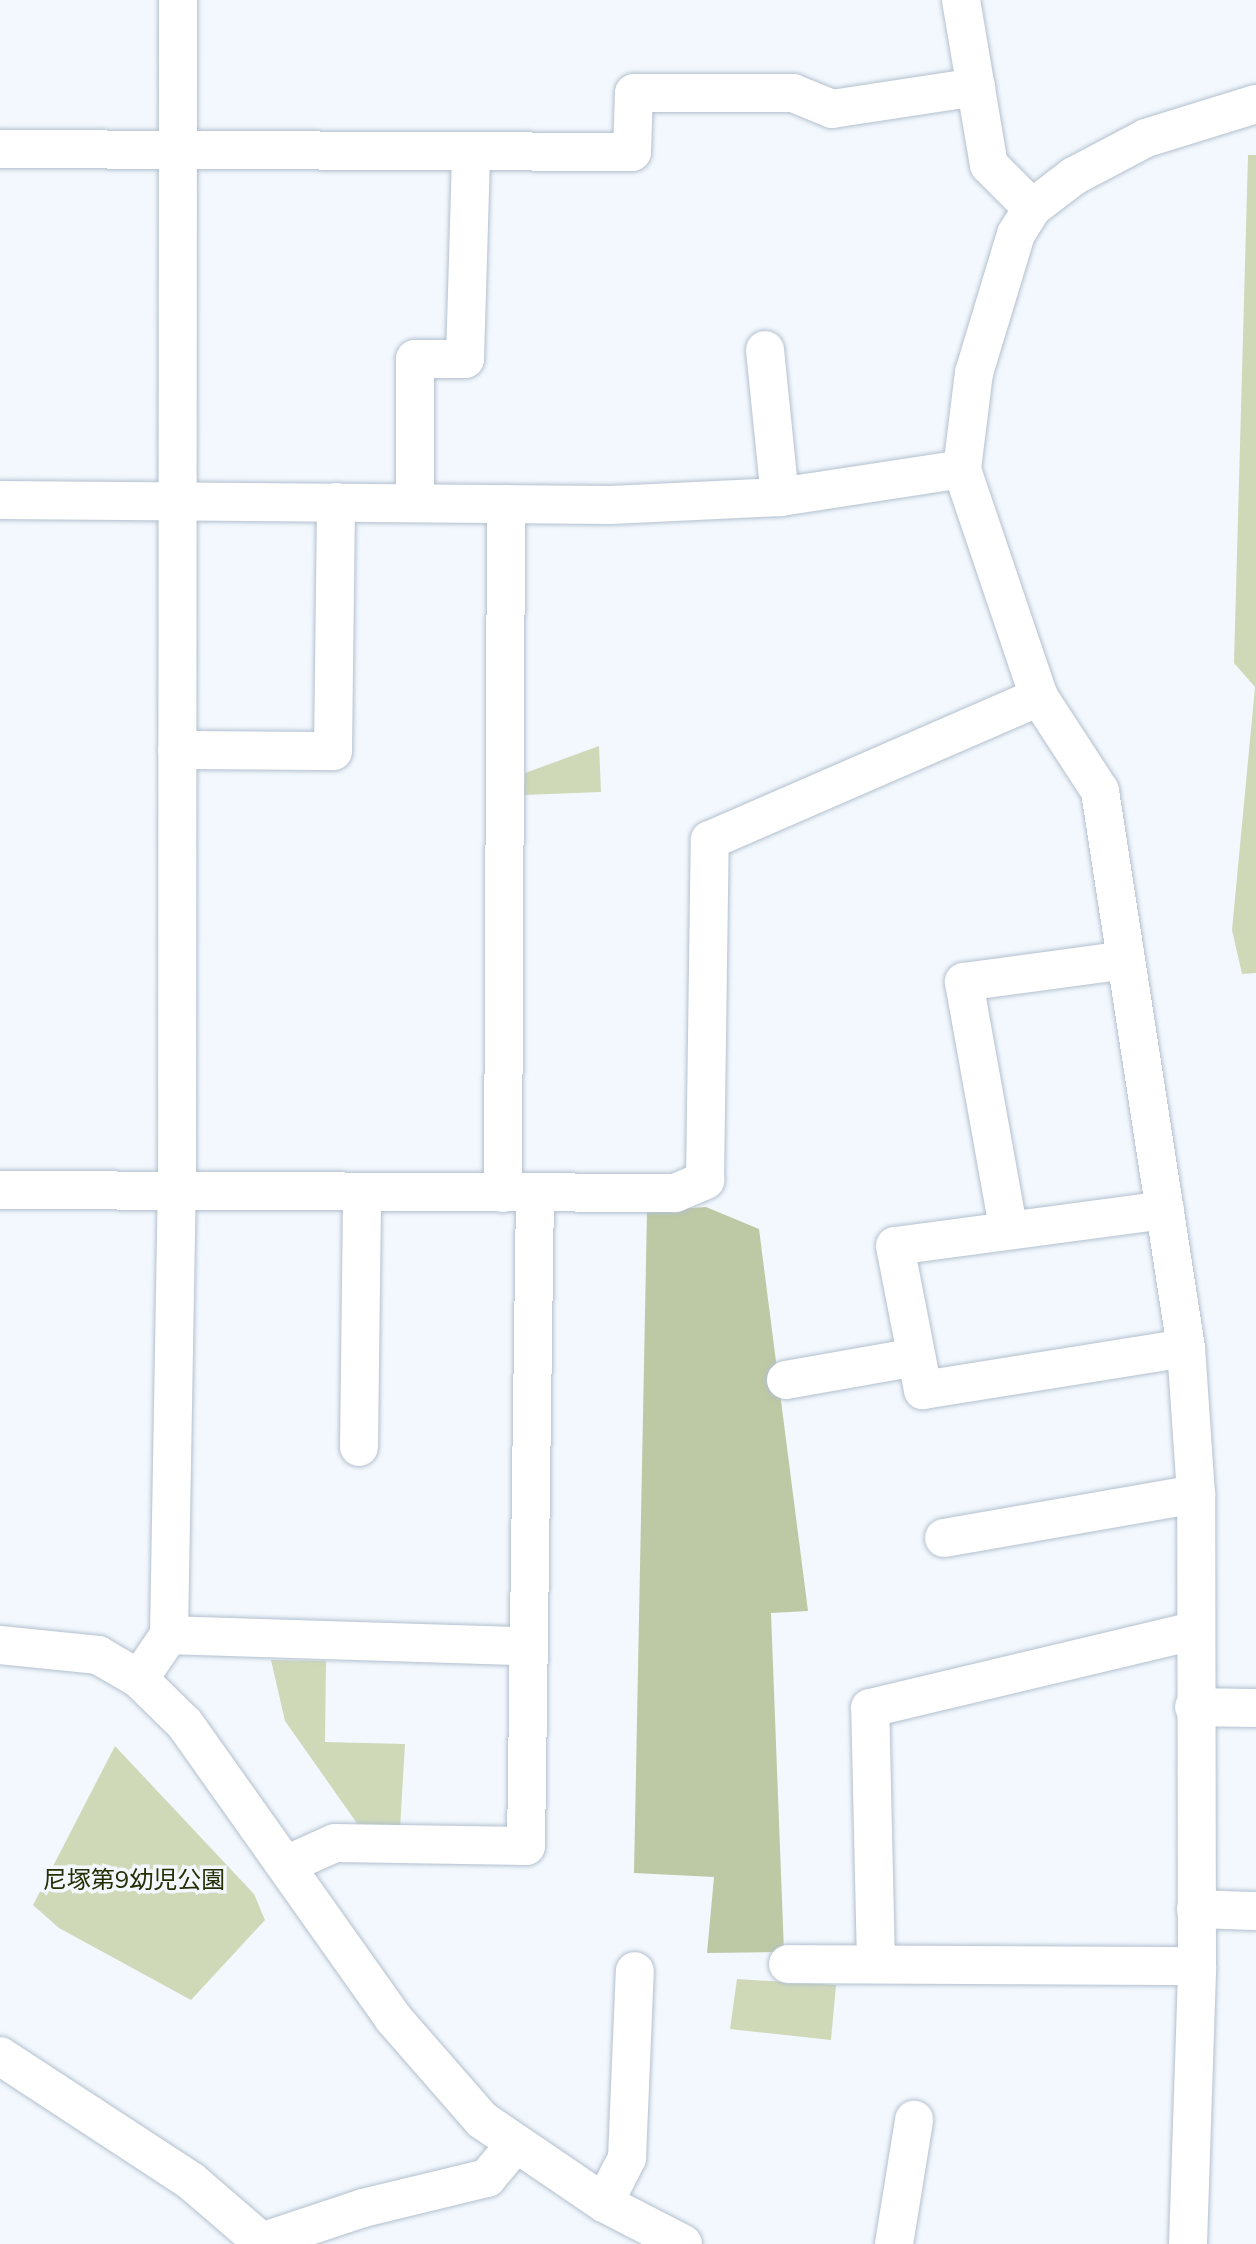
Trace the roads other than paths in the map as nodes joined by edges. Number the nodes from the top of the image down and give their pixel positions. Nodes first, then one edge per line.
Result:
1 (178, 0) edge
2 (961, 0) edge
3 (976, 87) junction
4 (1256, 104) edge
5 (0, 149) edge
6 (178, 150) junction
7 (471, 152) junction
8 (1032, 208) junction
9 (765, 350) dead end
10 (962, 469) junction
11 (780, 498) junction
12 (0, 500) edge
13 (178, 501) junction
14 (336, 502) junction
15 (415, 503) junction
16 (506, 504) junction
17 (1039, 697) junction
18 (177, 750) junction
19 (1126, 960) junction
20 (0, 1190) edge
21 (177, 1191) junction
22 (362, 1192) junction
23 (519, 1193) junction
24 (1165, 1210) junction
25 (1008, 1227) junction
26 (1186, 1348) junction
27 (916, 1357) junction
28 (786, 1380) dead end
29 (359, 1447) dead end
30 (1196, 1493) junction
31 (944, 1538) dead end
32 (1193, 1631) junction
33 (169, 1635) junction
34 (0, 1645) edge
35 (529, 1646) junction
36 (139, 1679) junction
37 (1194, 1707) junction
38 (1256, 1708) edge
39 (288, 1864) junction
40 (1196, 1909) junction
41 (1256, 1911) edge
42 (788, 1964) dead end
43 (876, 1965) junction
44 (1197, 1966) junction
45 (635, 1971) dead end
46 (0, 2056) edge
47 (914, 2120) dead end
48 (513, 2147) junction
49 (604, 2203) junction
50 (260, 2243) edge
51 (683, 2244) edge
52 (894, 2244) edge
53 (1188, 2244) edge

1 - 6 street
2 - 3 street
3 - 7 street
3 - 8 street
4 - 8 street
5 - 6 street
6 - 7 street
6 - 13 street
7 - 15 street
8 - 10 street
9 - 11 street
10 - 11 street
10 - 17 street
11 - 16 street
12 - 13 street
13 - 14 street
13 - 18 street
14 - 15 street
14 - 18 street
15 - 16 street
16 - 23 street
17 - 19 street
17 - 23 street
18 - 21 street
19 - 24 street
19 - 25 street
20 - 21 street
21 - 22 street
21 - 33 street
22 - 23 street
22 - 29 street
23 - 35 street
24 - 25 street
24 - 26 street
25 - 27 street
26 - 27 street
26 - 30 street
27 - 28 street
30 - 31 street
30 - 32 street
32 - 37 street
32 - 43 street
33 - 35 street
33 - 36 street
34 - 36 street
35 - 39 street
36 - 39 street
37 - 38 street
37 - 40 street
39 - 48 street
40 - 41 street
40 - 44 street
42 - 43 street
43 - 44 street
44 - 53 street
45 - 49 street
46 - 50 street
47 - 52 street
48 - 49 street
48 - 50 street
49 - 51 street

